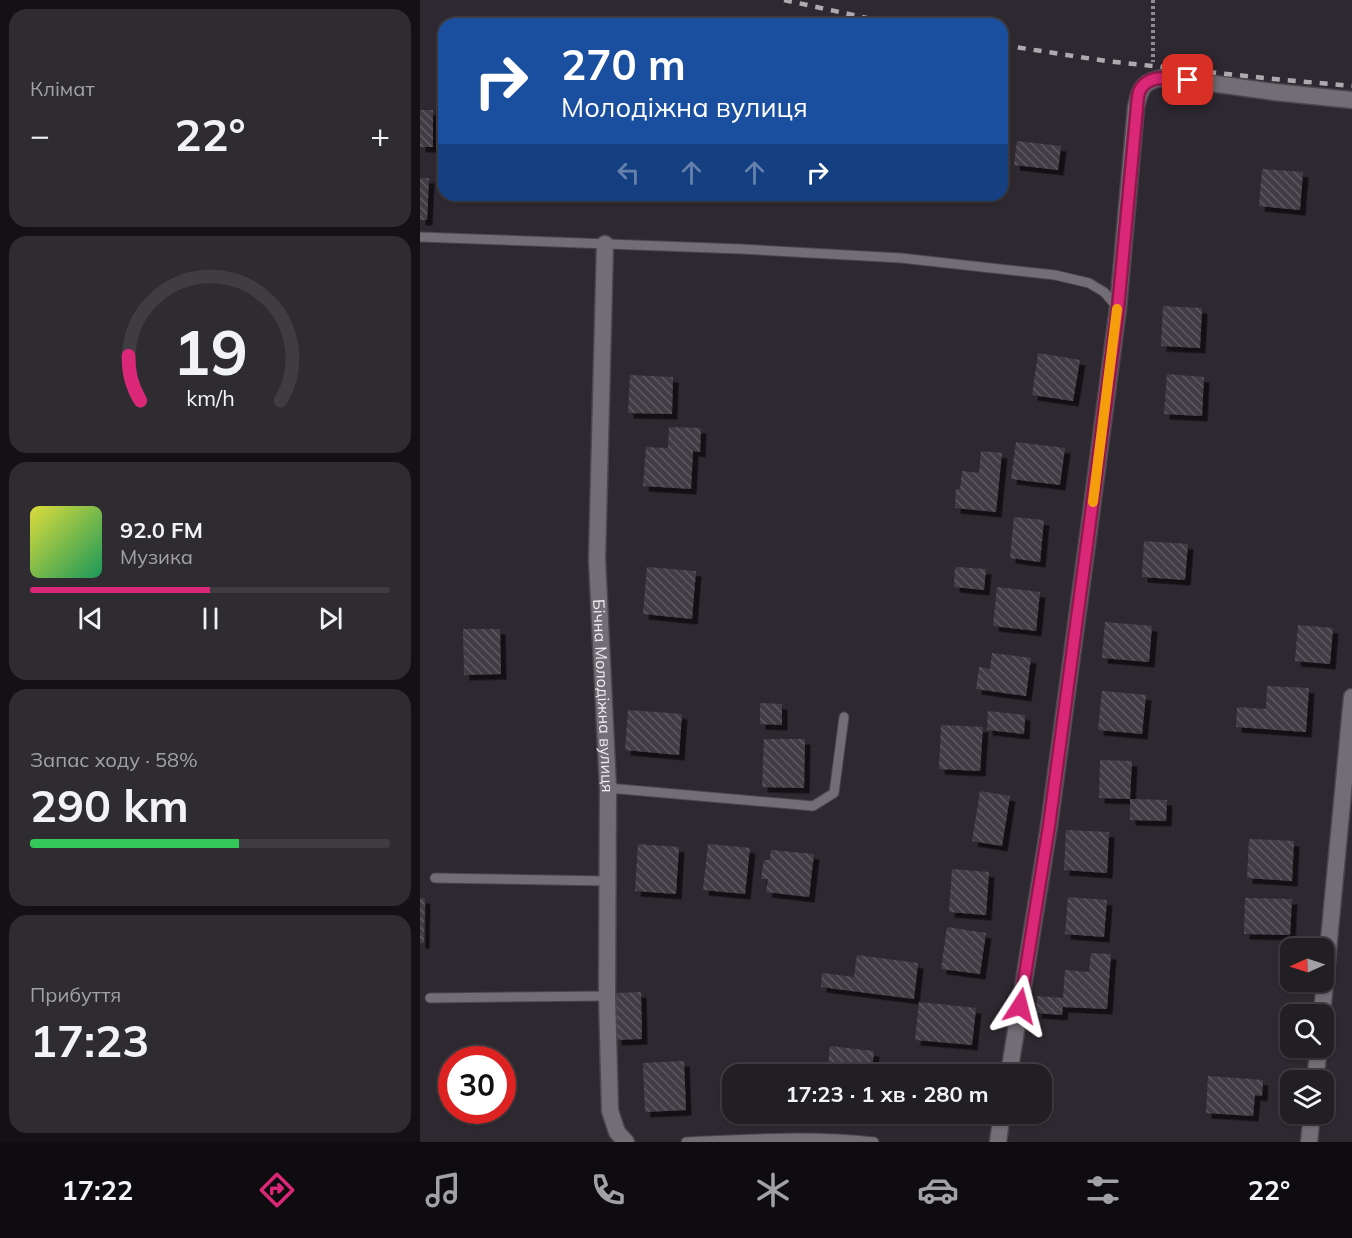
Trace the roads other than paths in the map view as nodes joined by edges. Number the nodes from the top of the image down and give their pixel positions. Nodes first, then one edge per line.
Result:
1 (1352, 100) edge
2 (420, 237) edge
3 (605, 244) junction
4 (1118, 308) junction
5 (1352, 697) edge
6 (844, 717) dead end
7 (608, 788) junction
8 (435, 878) dead end
9 (607, 881) junction
10 (606, 996) junction
11 (430, 998) dead end
12 (1323, 1004) edge
13 (1011, 1064) edge
14 (1000, 1124) edge
15 (1311, 1124) edge
16 (627, 1142) edge
17 (686, 1142) edge
18 (874, 1142) edge
19 (998, 1142) edge
20 (1309, 1142) edge

1 - 4 street
2 - 3 lane
3 - 4 lane
3 - 7 street, Бічна Молодіжна вулиця
4 - 13 street
5 - 12 street
6 - 7 lane
7 - 9 street, Бічна Молодіжна вулиця
8 - 9 lane
9 - 10 street, Бічна Молодіжна вулиця
10 - 11 lane
10 - 16 street, Бічна Молодіжна вулиця
14 - 19 street
15 - 20 street
17 - 18 lane

